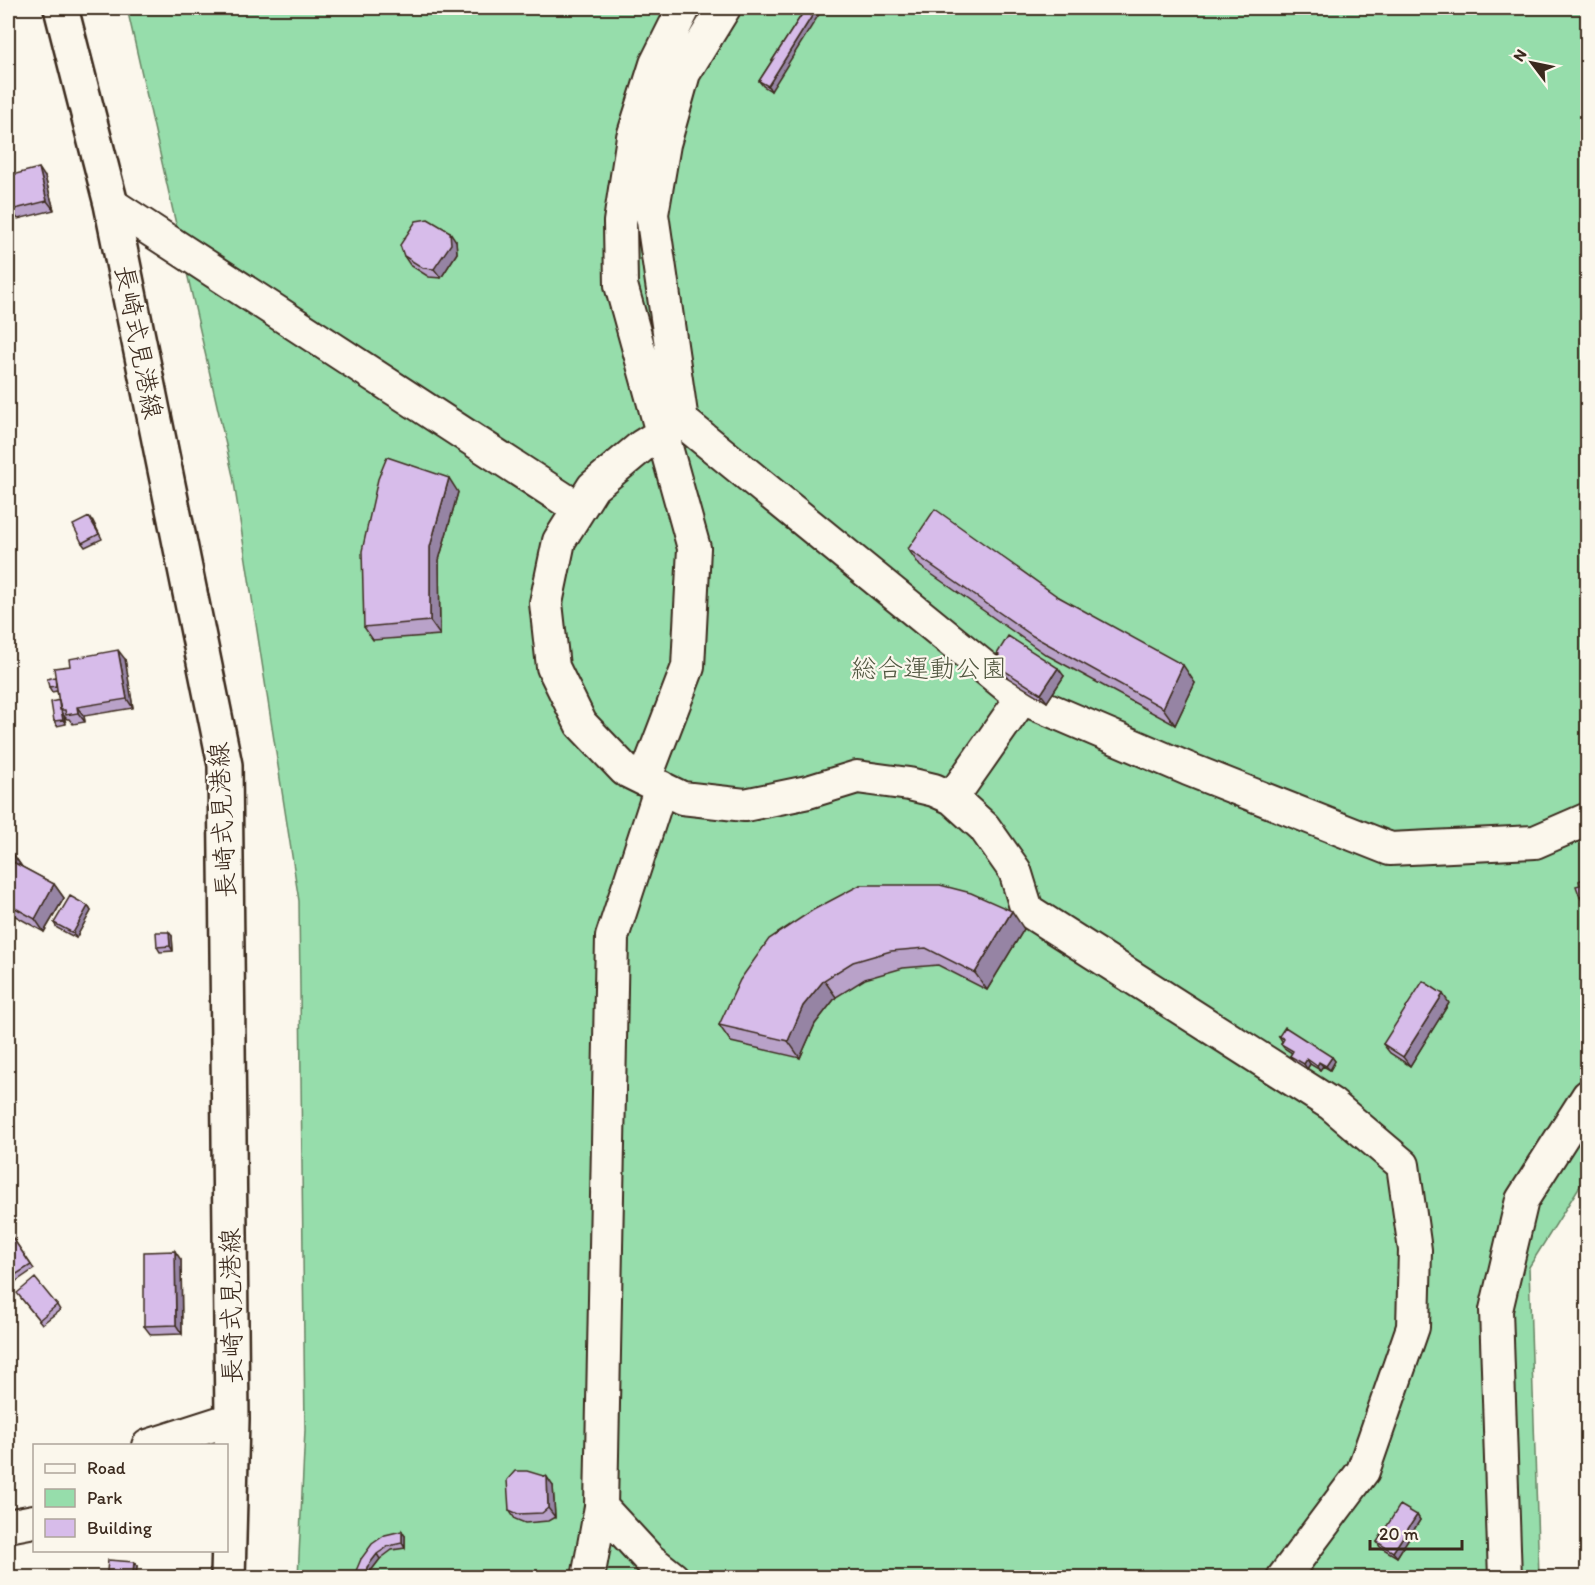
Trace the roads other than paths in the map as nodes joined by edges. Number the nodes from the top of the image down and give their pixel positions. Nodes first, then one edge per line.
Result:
1 (61, 8) edge
2 (684, 8) edge
3 (724, 8) edge
4 (111, 204) junction
5 (672, 427) junction
6 (579, 508) junction
7 (1022, 698) junction
8 (653, 783) junction
9 (952, 798) junction
10 (1587, 819) edge
11 (1587, 1096) edge
12 (232, 1419) junction
13 (154, 1444) edge
14 (601, 1507) junction
15 (33, 1521) edge
16 (8, 1526) edge
17 (228, 1578) edge
18 (588, 1578) edge
19 (673, 1578) edge
20 (1282, 1578) edge
21 (1505, 1578) edge

1 - 4 main road, 長崎式見港線
2 - 5 street
3 - 5 street
4 - 6 street
4 - 12 main road, 長崎式見港線
5 - 6 street
5 - 7 street
5 - 8 street
6 - 8 street
7 - 9 street
7 - 10 street
8 - 9 street
8 - 14 street
9 - 20 street
11 - 21 street
12 - 13 street
12 - 17 main road, 長崎式見港線
14 - 18 street
14 - 19 street
15 - 16 street

